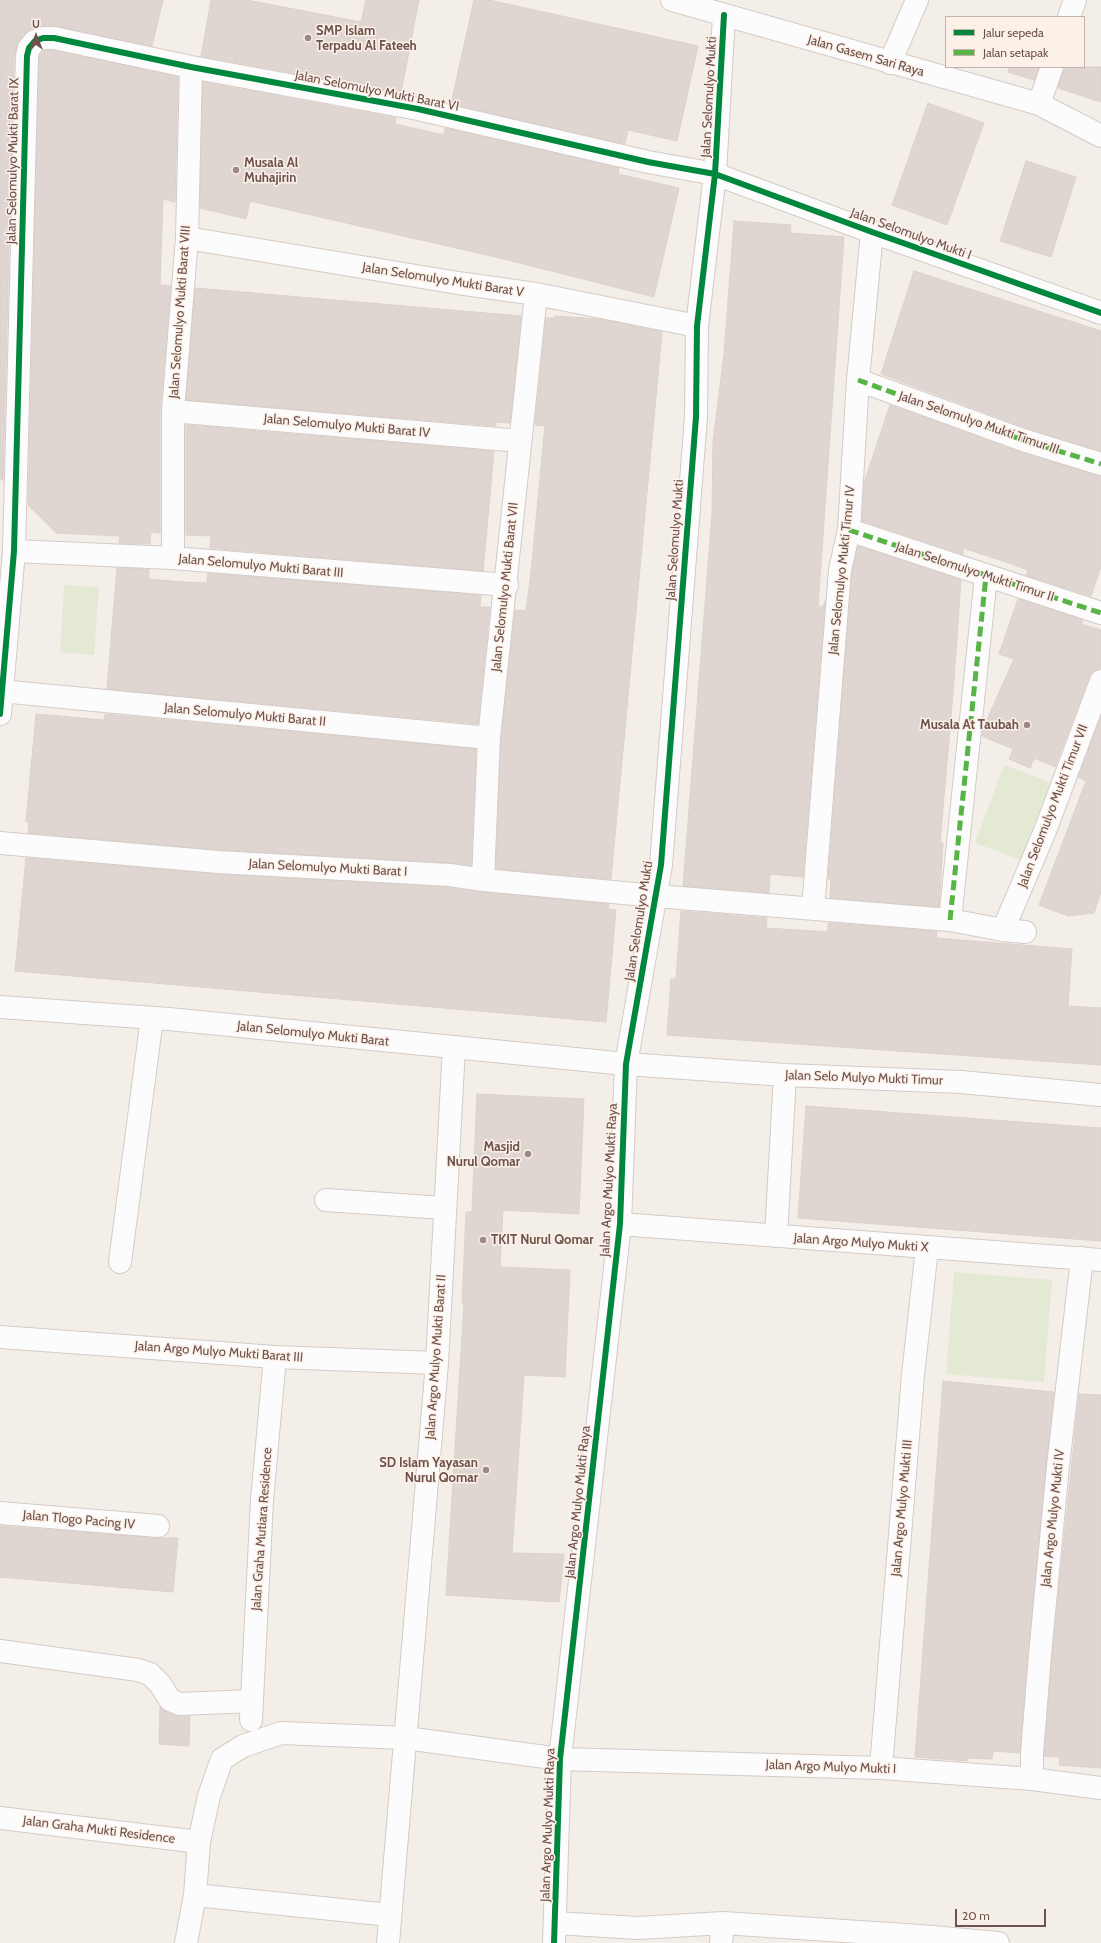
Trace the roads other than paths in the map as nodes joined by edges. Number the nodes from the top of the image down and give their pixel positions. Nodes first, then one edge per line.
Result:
1 (672, 0) edge
2 (917, 0) edge
3 (1075, 0) edge
4 (724, 14) junction
5 (1069, 16) edge
6 (35, 41) joint
7 (890, 62) junction
8 (190, 67) junction
9 (1052, 68) edge
10 (1039, 104) junction
11 (1101, 136) edge
12 (715, 174) junction
13 (872, 232) junction
14 (187, 238) junction
15 (536, 294) junction
16 (1101, 313) edge
17 (697, 326) junction
18 (858, 380) junction
19 (173, 411) junction
20 (520, 441) junction
21 (1101, 464) edge
22 (849, 530) junction
23 (14, 551) junction
24 (173, 558) junction
25 (986, 576) junction
26 (507, 585) junction
27 (1101, 613) edge
28 (1101, 681) edge
29 (1, 691) junction
30 (0, 714) edge
31 (489, 738) junction
32 (0, 843) edge
33 (483, 880) junction
34 (656, 896) junction
35 (813, 909) junction
36 (950, 920) junction
37 (1003, 930) junction
38 (1025, 932) dead end
39 (0, 1007) edge
40 (152, 1018) junction
41 (454, 1047) junction
42 (626, 1064) junction
43 (785, 1075) junction
44 (1101, 1095) edge
45 (326, 1200) dead end
46 (444, 1208) junction
47 (620, 1224) junction
48 (776, 1236) junction
49 (927, 1248) junction
50 (1091, 1259) edge
51 (120, 1262) dead end
52 (0, 1337) edge
53 (275, 1357) junction
54 (437, 1362) junction
55 (0, 1513) edge
56 (158, 1526) dead end
57 (0, 1650) edge
58 (406, 1738) junction
59 (560, 1759) junction
60 (881, 1768) junction
61 (1032, 1779) junction
62 (1101, 1788) edge
63 (0, 1818) edge
64 (199, 1842) junction
65 (195, 1895) junction
66 (390, 1915) junction
67 (555, 1933) edge
68 (722, 1933) edge
69 (186, 1943) edge
70 (388, 1943) edge
71 (998, 1943) edge

1 - 4 street, Jalan Gasem Sari Raya
2 - 7 street
3 - 5 street
4 - 7 street, Jalan Gasem Sari Raya
4 - 12 street, Jalan Selomulyo Mukti
6 - 8 street, Jalan Selomulyo Mukti Barat VI
6 - 23 street, Jalan Selomulyo Mukti Barat IX
7 - 10 street, Jalan Gasem Sari Raya
8 - 12 street, Jalan Selomulyo Mukti Barat VI
8 - 14 street, Jalan Selomulyo Mukti Barat VIII
9 - 10 street
10 - 11 street, Jalan Gasem Sari Raya
12 - 13 street, Jalan Selomulyo Mukti I
12 - 17 street, Jalan Selomulyo Mukti
13 - 16 street, Jalan Selomulyo Mukti I
13 - 18 street, Jalan Selomulyo Mukti Timur IV
14 - 15 street, Jalan Selomulyo Mukti Barat V
14 - 19 street, Jalan Selomulyo Mukti Barat VIII
15 - 17 street, Jalan Selomulyo Mukti Barat V
15 - 20 street, Jalan Selomulyo Mukti Barat VII
17 - 34 street, Jalan Selomulyo Mukti
18 - 21 street, Jalan Selomulyo Mukti Timur III
18 - 22 street, Jalan Selomulyo Mukti Timur IV
19 - 20 street, Jalan Selomulyo Mukti Barat IV
19 - 24 street, Jalan Selomulyo Mukti Barat VIII
20 - 26 street, Jalan Selomulyo Mukti Barat VII
22 - 25 street, Jalan Selomulyo Mukti Timur II
22 - 35 street, Jalan Selomulyo Mukti Timur IV
23 - 24 street, Jalan Selomulyo Mukti Barat III
23 - 29 street, Jalan Selomulyo Mukti Barat IX
24 - 26 street, Jalan Selomulyo Mukti Barat III
25 - 27 street, Jalan Selomulyo Mukti Timur II
25 - 36 street
26 - 31 street, Jalan Selomulyo Mukti Barat VII
28 - 37 street, Jalan Selomulyo Mukti Timur VII
29 - 30 street, Jalan Selomulyo Mukti Barat IX
29 - 31 street, Jalan Selomulyo Mukti Barat II
31 - 33 street, Jalan Selomulyo Mukti Barat VII
32 - 33 street, Jalan Selomulyo Mukti Barat I
33 - 34 street, Jalan Selomulyo Mukti Barat I
34 - 35 street, Jalan Selomulyo Mukti Barat I
34 - 42 street, Jalan Selomulyo Mukti
35 - 36 street, Jalan Selomulyo Mukti Barat I
36 - 37 street, Jalan Selomulyo Mukti Barat I
37 - 38 street, Jalan Selomulyo Mukti Barat I
39 - 40 street, Jalan Selomulyo Mukti Barat
40 - 41 street, Jalan Selomulyo Mukti Barat
40 - 51 street
41 - 42 street, Jalan Selomulyo Mukti Barat
41 - 46 street, Jalan Argo Mulyo Mukti Barat II
42 - 43 street, Jalan Selo Mulyo Mukti Timur
42 - 47 street, Jalan Argo Mulyo Mukti Raya
43 - 44 street, Jalan Selo Mulyo Mukti Timur
43 - 48 street
45 - 46 street
46 - 54 street, Jalan Argo Mulyo Mukti Barat II
47 - 48 street, Jalan Argo Mulyo Mukti X
47 - 59 street, Jalan Argo Mulyo Mukti Raya
48 - 49 street, Jalan Argo Mulyo Mukti X
49 - 50 street, Jalan Argo Mulyo Mukti X
49 - 60 street, Jalan Argo Mulyo Mukti III
50 - 61 street, Jalan Argo Mulyo Mukti IV
52 - 53 street, Jalan Argo Mulyo Mukti Barat III
53 - 54 street, Jalan Argo Mulyo Mukti Barat III
53 - 57 street, Jalan Graha Mutiara Residence
54 - 58 street, Jalan Argo Mulyo Mukti Barat II
55 - 56 street, Jalan Tlogo Pacing IV
58 - 59 street
58 - 64 street
58 - 66 street
59 - 60 street, Jalan Argo Mulyo Mukti I
59 - 67 street, Jalan Argo Mulyo Mukti Raya
60 - 61 street, Jalan Argo Mulyo Mukti I
61 - 62 street, Jalan Argo Mulyo Mukti I
63 - 64 street, Jalan Graha Mukti Residence
64 - 65 street
65 - 66 street
65 - 69 street
66 - 70 street
67 - 68 street, Jalan Argo Mulyo Mukti Raya
68 - 71 street, Jalan Argo Mulyo Mukti Raya

